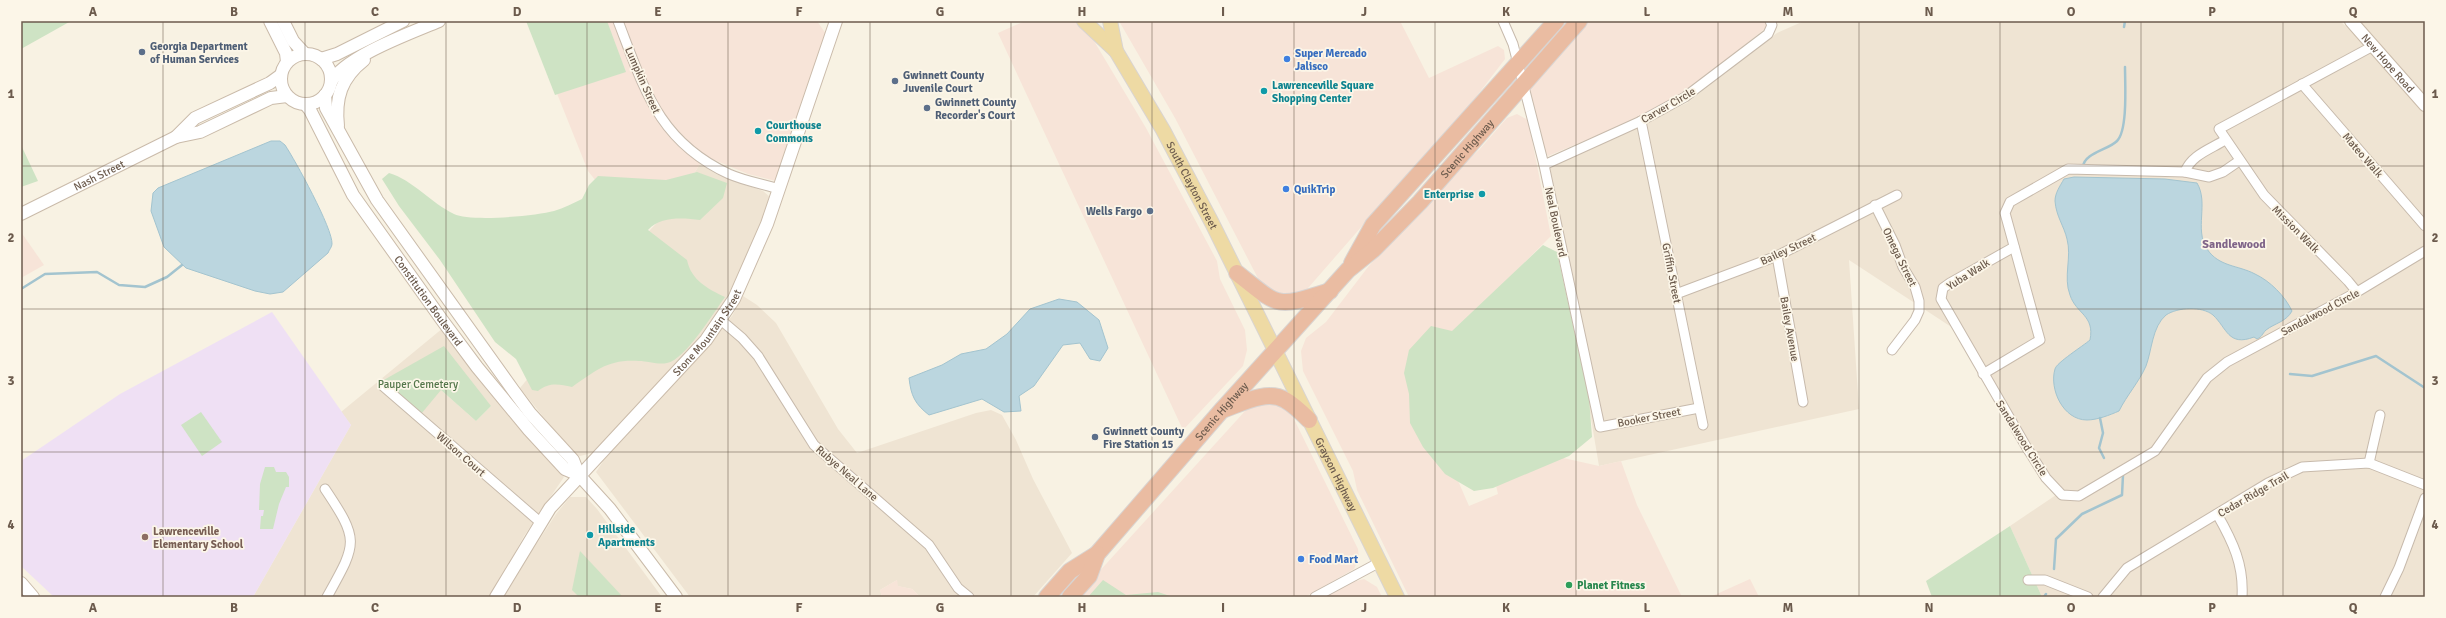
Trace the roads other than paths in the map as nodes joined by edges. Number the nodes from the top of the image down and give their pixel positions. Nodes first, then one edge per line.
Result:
1 (270, 21) edge
2 (283, 21) edge
3 (403, 21) edge
4 (439, 21) edge
5 (618, 21) edge
6 (836, 21) edge
7 (1084, 21) edge
8 (1110, 21) edge
9 (1503, 21) edge
10 (1556, 21) edge
11 (1579, 21) edge
12 (1770, 21) edge
13 (2351, 21) edge
14 (2374, 46) junction
15 (373, 51) junction
16 (1116, 51) junction
17 (305, 54) junction
18 (321, 59) junction
19 (287, 62) junction
20 (1518, 64) junction
21 (281, 75) junction
22 (331, 82) junction
23 (2302, 84) junction
24 (1523, 85) junction
25 (325, 95) junction
26 (287, 96) junction
27 (305, 104) junction
28 (2425, 105) edge
29 (1641, 121) junction
30 (339, 132) junction
31 (176, 137) junction
32 (2225, 140) junction
33 (2239, 162) junction
34 (1544, 165) junction
35 (2185, 172) junction
36 (779, 189) junction
37 (1897, 195) dead end
38 (1875, 205) junction
39 (21, 214) edge
40 (2425, 226) edge
41 (2014, 247) junction
42 (2425, 251) edge
43 (1777, 256) junction
44 (1348, 270) junction
45 (1237, 273) junction
46 (1330, 291) junction
47 (2357, 292) junction
48 (1676, 294) junction
49 (722, 320) junction
50 (1892, 350) dead end
51 (1275, 351) junction
52 (1983, 374) junction
53 (383, 386) dead end
54 (1803, 402) dead end
55 (1699, 408) junction
56 (1221, 411) junction
57 (2380, 415) dead end
58 (1309, 420) junction
59 (1703, 425) dead end
60 (1600, 427) joint
61 (2368, 463) junction
62 (579, 475) junction
63 (2425, 485) edge
64 (325, 489) dead end
65 (2425, 498) edge
66 (2217, 514) junction
67 (540, 522) junction
68 (1097, 554) junction
69 (1380, 562) junction
70 (2028, 580) dead end
71 (21, 583) edge
72 (33, 597) edge
73 (327, 597) edge
74 (496, 597) edge
75 (676, 597) edge
76 (968, 597) edge
77 (1047, 597) edge
78 (1070, 597) edge
79 (1315, 597) edge
80 (1397, 597) edge
81 (2088, 597) edge
82 (2103, 597) edge
83 (2242, 597) edge
84 (2385, 597) edge

1 - 19 street
2 - 17 street
3 - 18 street
4 - 15 street
5 - 36 street, Lumpkin Street
6 - 36 street, Stone Mountain Street
7 - 16 main road
8 - 16 main road, South Clayton Street
9 - 20 street, Neal Boulevard
10 - 20 highway, Scenic Highway
11 - 24 highway, Scenic Highway
12 - 29 street, Carver Circle
13 - 14 street, New Hope Road
14 - 23 street
14 - 28 street, New Hope Road
15 - 22 street
15 - 30 street
16 - 45 main road, South Clayton Street
17 - 18 street
17 - 19 street
18 - 22 street
19 - 21 street
20 - 24 street, Neal Boulevard
20 - 44 highway, Scenic Highway
21 - 26 street
21 - 31 street, Nash Street
22 - 25 street
23 - 32 street
23 - 40 street, Mateo Walk
24 - 34 street, Neal Boulevard
24 - 44 highway, Scenic Highway
25 - 27 street
25 - 30 street, Constitution Boulevard
26 - 27 street
26 - 31 street, Nash Street
27 - 62 street, Constitution Boulevard
29 - 34 street, Carver Circle
29 - 48 street, Griffin Street
30 - 62 street, Constitution Boulevard
31 - 39 street, Nash Street
32 - 33 street
32 - 35 street
33 - 35 street
33 - 47 street, Mission Walk
34 - 60 street, Neal Boulevard
35 - 41 street
36 - 49 street, Stone Mountain Street
37 - 38 street, Bailey Street
38 - 43 street, Bailey Street
38 - 50 street, Omega Street
41 - 52 street
41 - 52 street, Yuba Walk
42 - 47 street, Sandalwood Circle
43 - 48 street, Bailey Street
43 - 54 street, Bailey Avenue
44 - 46 highway, Scenic Highway
45 - 46 highway
45 - 51 main road, South Clayton Street
46 - 51 highway, Scenic Highway
47 - 52 street, Sandalwood Circle
48 - 55 street, Griffin Street
49 - 62 street, Stone Mountain Street
49 - 76 street, Rubye Neal Lane
51 - 56 highway, Scenic Highway
51 - 58 main road, Grayson Highway
53 - 67 street, Wilson Court
55 - 59 street, Griffin Street
55 - 60 street, Booker Street
56 - 58 highway
56 - 68 highway, Scenic Highway
57 - 61 street
58 - 69 main road, Grayson Highway
61 - 63 street, Cedar Ridge Trail
61 - 66 street, Cedar Ridge Trail
62 - 67 street, Stone Mountain Street
62 - 75 street, Constitution Boulevard
64 - 73 street
65 - 84 street
66 - 82 street, Cedar Ridge Trail
66 - 83 street
67 - 74 street, Stone Mountain Street
68 - 77 highway, Scenic Highway
68 - 78 highway, Scenic Highway
69 - 79 street
69 - 80 main road, Grayson Highway
70 - 81 street
71 - 72 street

